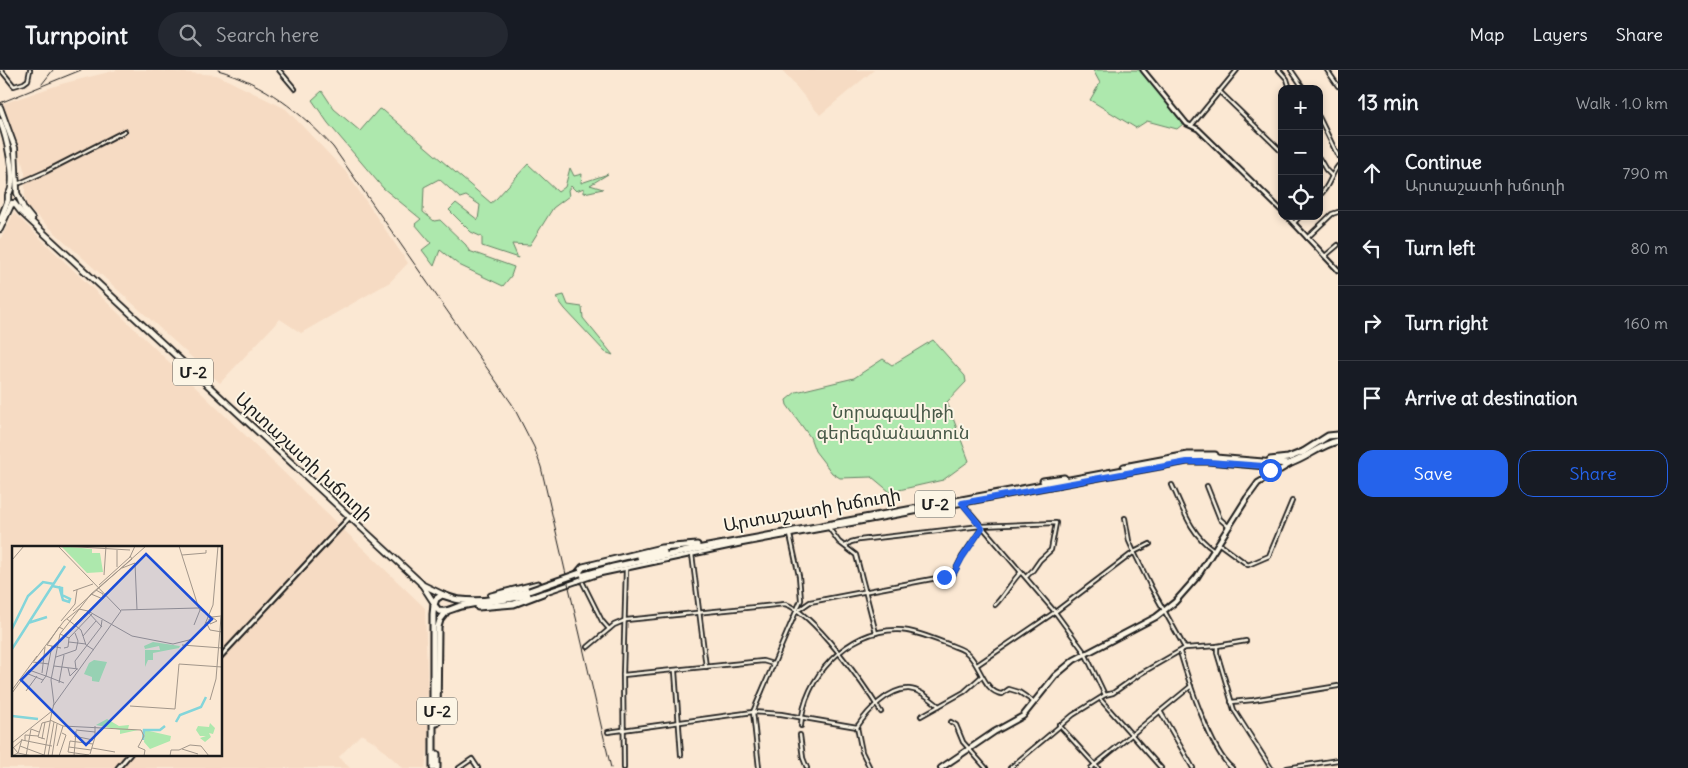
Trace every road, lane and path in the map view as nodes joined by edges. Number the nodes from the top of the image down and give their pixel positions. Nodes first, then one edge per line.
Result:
1 (1, 70) edge
2 (30, 70) edge
3 (279, 70) edge
4 (1143, 70) edge
5 (1238, 70) edge
6 (1279, 70) edge
7 (1291, 70) edge
8 (1326, 70) edge
9 (1289, 85) edge
10 (1301, 85) edge
11 (1338, 86) edge
12 (295, 89) dead end
13 (1220, 91) junction
14 (1, 109) edge
15 (0, 122) edge
16 (1192, 125) junction
17 (1323, 125) edge
18 (125, 131) dead end
19 (1278, 148) edge
20 (1338, 156) edge
21 (1323, 165) edge
22 (1338, 166) edge
23 (1332, 176) junction
24 (17, 182) junction
25 (1323, 191) edge
26 (10, 192) junction
27 (17, 193) junction
28 (19, 198) junction
29 (12, 202) junction
30 (1278, 207) edge
31 (1338, 212) edge
32 (0, 220) edge
33 (1291, 220) edge
34 (1297, 220) edge
35 (1294, 223) junction
36 (37, 226) junction
37 (0, 229) edge
38 (1307, 238) junction
39 (1338, 245) edge
40 (1326, 256) junction
41 (1338, 270) edge
42 (1338, 436) edge
43 (1303, 452) junction
44 (1292, 463) junction
45 (1267, 477) junction
46 (1172, 485) dead end
47 (1206, 486) dead end
48 (1292, 501) dead end
49 (962, 503) junction
50 (349, 518) junction
51 (1125, 518) dead end
52 (981, 527) junction
53 (1229, 527) junction
54 (829, 528) junction
55 (790, 535) junction
56 (1218, 543) junction
57 (1150, 544) dead end
58 (845, 546) junction
59 (1214, 550) junction
60 (1134, 552) junction
61 (692, 554) junction
62 (626, 568) junction
63 (1021, 572) junction
64 (1026, 577) junction
65 (581, 578) junction
66 (421, 584) junction
67 (865, 591) junction
68 (543, 592) junction
69 (530, 593) junction
70 (446, 596) junction
71 (466, 601) junction
72 (434, 604) junction
73 (995, 605) dead end
74 (459, 607) junction
75 (798, 609) junction
76 (1164, 610) junction
77 (448, 611) junction
78 (1055, 612) junction
79 (700, 614) junction
80 (626, 620) junction
81 (608, 630) junction
82 (876, 633) junction
83 (1246, 641) dead end
84 (1217, 646) junction
85 (588, 647) dead end
86 (1185, 648) junction
87 (1180, 652) junction
88 (838, 653) junction
89 (1085, 653) junction
90 (222, 655) edge
91 (774, 664) junction
92 (977, 664) junction
93 (706, 667) junction
94 (675, 671) junction
95 (623, 675) junction
96 (982, 676) junction
97 (1190, 686) junction
98 (1338, 686) edge
99 (1105, 695) junction
100 (1100, 700) junction
101 (1034, 702) junction
102 (1230, 702) junction
103 (876, 704) junction
104 (939, 706) junction
105 (1160, 710) junction
106 (753, 712) junction
107 (881, 712) dead end
108 (921, 716) dead end
109 (801, 718) junction
110 (678, 721) junction
111 (951, 722) dead end
112 (1059, 725) junction
113 (801, 726) dead end
114 (857, 728) junction
115 (623, 730) junction
116 (608, 732) dead end
117 (1133, 734) junction
118 (800, 735) dead end
119 (969, 749) junction
120 (681, 755) dead end
121 (128, 756) edge
122 (1338, 760) edge
123 (1095, 765) junction
124 (118, 768) edge
125 (435, 768) edge
126 (459, 768) edge
127 (478, 768) edge
128 (624, 768) edge
129 (759, 768) edge
130 (806, 768) edge
131 (870, 768) edge
132 (941, 768) edge
133 (986, 768) edge
134 (1010, 768) edge
135 (1091, 768) edge
136 (1098, 768) edge
137 (1161, 768) edge
138 (1193, 768) edge
139 (1232, 768) edge
140 (1270, 768) edge
141 (1287, 768) edge

1 - 2 street
3 - 12 street
4 - 16 street
5 - 13 street
6 - 9 street
7 - 10 street
8 - 11 street
13 - 16 street
13 - 19 street
14 - 24 main road
15 - 26 main road
16 - 30 street
17 - 20 street
18 - 24 street
21 - 23 street
22 - 23 street
23 - 25 street
24 - 27 main road
26 - 27 main road
26 - 29 main road
27 - 28 main road, Մ-2
28 - 29 main road
28 - 36 main road, Արտաշատի խճուղի / Մ-2
29 - 32 main road
29 - 36 main road, Արտաշատի խճուղի / Մ-2
29 - 37 main road
31 - 38 street
33 - 35 street
34 - 35 street
35 - 38 street
36 - 50 main road, Արտաշատի խճուղի / Մ-2
38 - 40 street
39 - 40 street
40 - 41 street
42 - 43 highway, Մ-2
42 - 44 highway, Մ-2
43 - 44 highway, Մ-2
43 - 65 highway, Արտաշատի խճուղի / Մ-2
44 - 45 main road
44 - 65 highway, Արտաշատի խճուղի / Մ-2
45 - 49 street, Արտաշատի խճուղի
45 - 53 main road
46 - 59 street
47 - 53 street
48 - 56 street
49 - 52 street
49 - 54 street, Արտաշատի խճուղի
50 - 66 main road, Արտաշատի խճուղի / Մ-2
50 - 90 street
51 - 60 street
52 - 58 street
52 - 63 street
52 - 64 street
52 - 67 street
53 - 56 main road
54 - 55 street, Արտաշատի խճուղի
54 - 58 street
55 - 61 street, Արտաշատի խճուղի
55 - 75 street
56 - 59 main road
57 - 60 street
58 - 67 street
59 - 76 main road
60 - 76 street
60 - 78 street
61 - 62 street, Արտաշատի խճուղի
61 - 79 street
62 - 65 street, Արտաշատի խճուղի
62 - 80 street
63 - 64 street
63 - 73 street
64 - 78 street
65 - 68 street
65 - 69 highway, Արտաշատի խճուղի / Մ-2, bridge
65 - 81 street
66 - 70 main road, Արտաշատի խճուղի / Մ-2
66 - 72 main road, Արտաշատի խճուղի / Մ-2
67 - 75 street
67 - 82 street
68 - 71 highway
68 - 74 highway
69 - 71 highway, Արտաշատի խճուղի / Մ-2
69 - 74 highway, Արտաշատի խճուղի / Մ-2
70 - 71 highway, Արտաշատի խճուղի / Մ-2
70 - 72 highway
70 - 77 highway, Մ-2
72 - 77 highway
72 - 125 highway, Մ-2
74 - 77 highway, Արտաշատի խճուղի / Մ-2
75 - 79 street
75 - 88 street
75 - 91 street
76 - 86 street
76 - 89 main road
77 - 125 highway, Մ-2
78 - 89 street
78 - 92 street
79 - 80 street
79 - 93 street
80 - 81 street
80 - 95 street
81 - 85 street
82 - 88 street
82 - 92 street
83 - 84 street
84 - 86 street
84 - 102 street
86 - 87 street
87 - 97 street
87 - 99 street
88 - 103 street
88 - 109 street
89 - 99 street
89 - 101 main road
91 - 93 street
91 - 106 street
92 - 96 street
93 - 94 street
94 - 95 street
94 - 110 street
95 - 115 street
96 - 101 street
96 - 104 street
97 - 105 street
97 - 139 street
98 - 102 street
99 - 100 street
100 - 112 street
100 - 117 street
101 - 119 main road
102 - 140 street
103 - 104 street
103 - 107 street
103 - 114 street
104 - 108 street
105 - 117 street
105 - 138 street
106 - 109 street
106 - 110 street
106 - 129 street
109 - 113 street
109 - 114 street
110 - 115 street
110 - 120 street
111 - 119 street
112 - 123 street
112 - 134 street
114 - 131 street
115 - 116 street
115 - 128 street
117 - 123 street
117 - 137 street
118 - 130 street
119 - 132 main road
119 - 133 street
121 - 124 street
122 - 141 street
123 - 135 street
123 - 136 street
126 - 127 street

